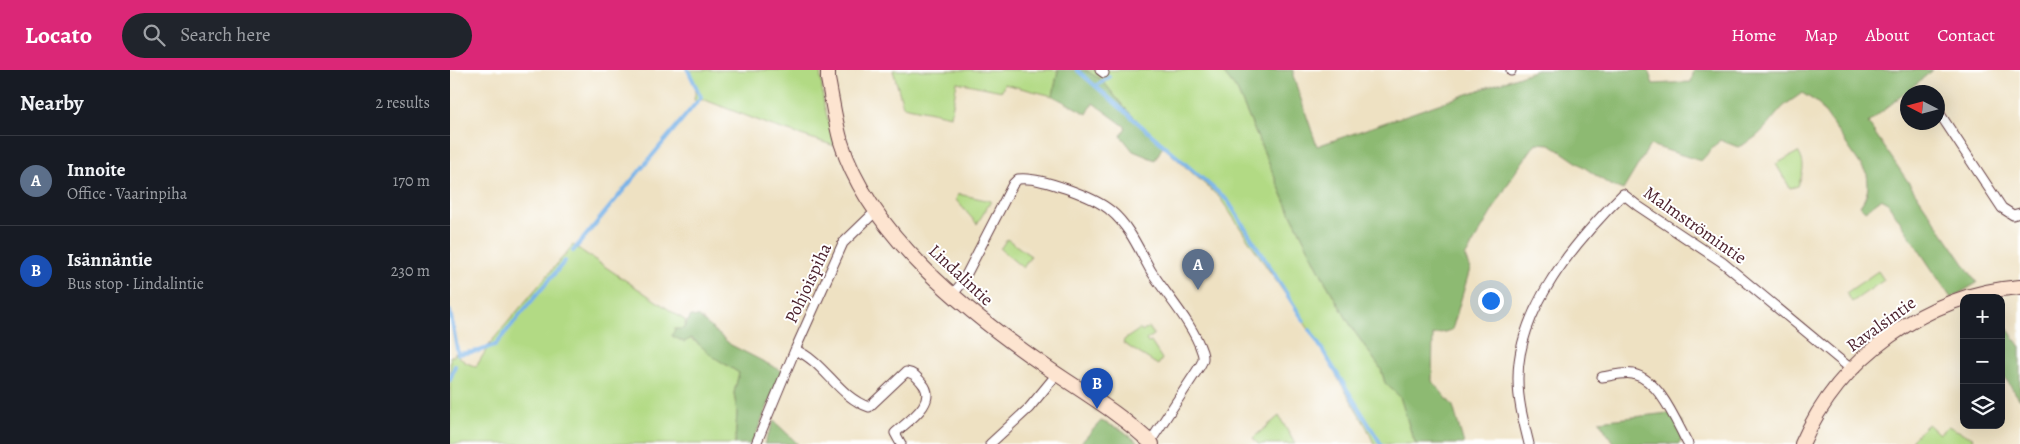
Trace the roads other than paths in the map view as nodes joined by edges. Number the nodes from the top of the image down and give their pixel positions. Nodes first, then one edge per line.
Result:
1 (828, 70) edge
2 (1945, 122) edge
3 (876, 211) junction
4 (2020, 213) edge
5 (2020, 287) edge
6 (952, 295) junction
7 (795, 350) junction
8 (1851, 369) junction
9 (1057, 374) junction
10 (1602, 378) dead end
11 (1151, 443) edge
12 (756, 444) edge
13 (901, 444) edge
14 (990, 444) edge
15 (1529, 444) edge
16 (1688, 444) edge
17 (1802, 444) edge

1 - 3 street, Lindalintie
2 - 4 street
3 - 6 street, Lindalintie
3 - 7 street, Pohjoispiha
5 - 8 street, Ravalsintie
6 - 9 street, Lindalintie
6 - 11 street
7 - 12 street, Pohjoispiha
7 - 13 street, Pohjoispiha
8 - 15 street, Malmströmintie
8 - 17 street, Ravalsintie
9 - 11 street, Lindalintie
9 - 14 street
10 - 16 street

